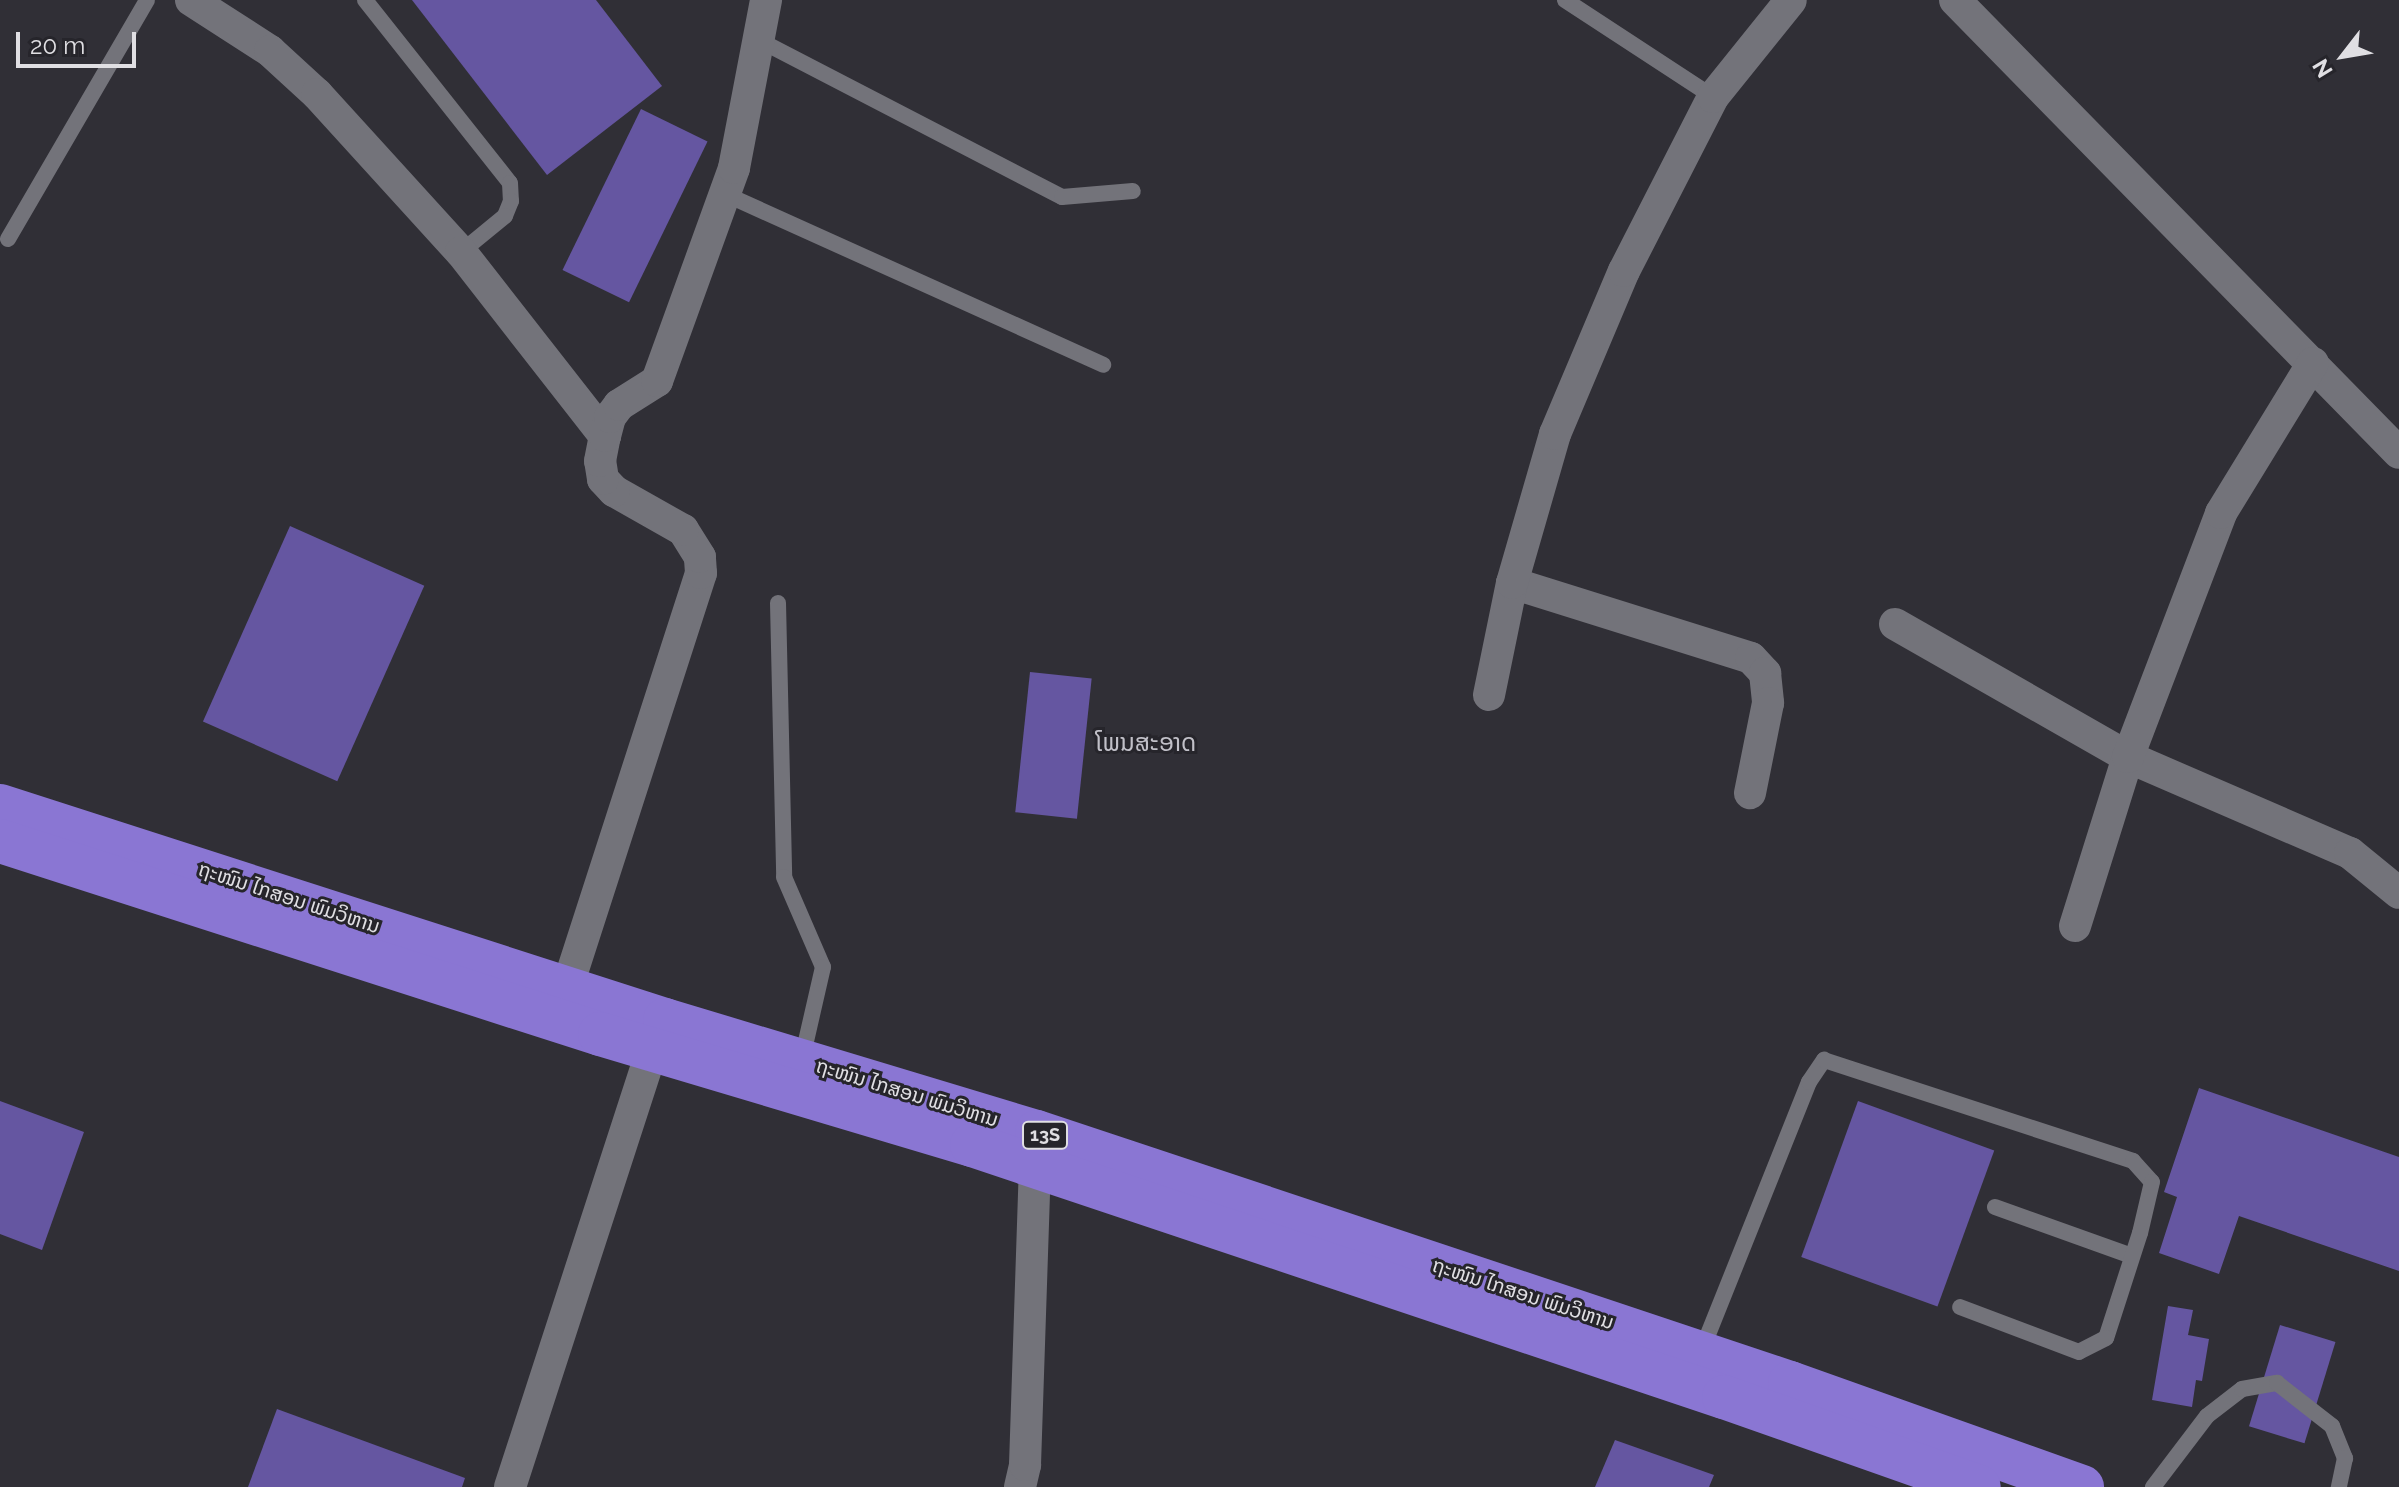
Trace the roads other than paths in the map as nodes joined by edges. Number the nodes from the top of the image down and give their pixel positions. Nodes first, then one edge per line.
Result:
1 (147, 0) edge
2 (191, 0) edge
3 (365, 0) edge
4 (766, 0) edge
5 (1565, 0) edge
6 (1791, 0) edge
7 (1955, 0) edge
8 (759, 40) junction
9 (1713, 97) junction
10 (1133, 191) dead end
11 (725, 194) junction
12 (8, 239) dead end
13 (461, 252) junction
14 (2313, 363) junction
15 (1103, 365) dead end
16 (605, 436) junction
17 (2399, 453) edge
18 (1512, 583) junction
19 (778, 603) dead end
20 (1895, 624) dead end
21 (1489, 695) dead end
22 (2128, 757) junction
23 (1750, 793) dead end
24 (0, 806) edge
25 (0, 841) edge
26 (2399, 893) edge
27 (2075, 926) dead end
28 (567, 988) junction
29 (652, 1049) junction
30 (802, 1061) junction
31 (1035, 1166) junction
32 (1995, 1207) dead end
33 (2132, 1256) junction
34 (1960, 1307) dead end
35 (1701, 1354) junction
36 (510, 1487) edge
37 (1020, 1487) edge
38 (1979, 1487) edge
39 (2082, 1487) edge
40 (2153, 1487) edge
41 (2339, 1487) edge

1 - 12 lane
2 - 13 street
3 - 13 lane
4 - 8 street
5 - 9 lane
6 - 9 street
7 - 14 street
8 - 10 lane
8 - 11 street
9 - 18 street
11 - 15 lane
11 - 16 street
13 - 16 street
14 - 17 street
14 - 22 street
16 - 28 street
18 - 21 street
18 - 23 street
19 - 30 lane
20 - 22 street
22 - 26 street
22 - 27 street
24 - 28 highway, ຖະໜົນ ໄກສອນ ພົມວິຫານ / 13S
25 - 29 highway, ຖະໜົນ ໄກສອນ ພົມວິຫານ / 13S
28 - 30 highway, ຖະໜົນ ໄກສອນ ພົມວິຫານ / 13S
29 - 31 highway, ຖະໜົນ ໄກສອນ ພົມວິຫານ / 13S
29 - 36 street
30 - 35 highway, ຖະໜົນ ໄກສອນ ພົມວິຫານ / 13S
31 - 37 street
31 - 38 highway, ຖະໜົນ ໄກສອນ ພົມວິຫານ / 13S
32 - 33 lane
33 - 34 lane
33 - 35 lane
35 - 39 highway, ຖະໜົນ ໄກສອນ ພົມວິຫານ / 13S
40 - 41 lane

